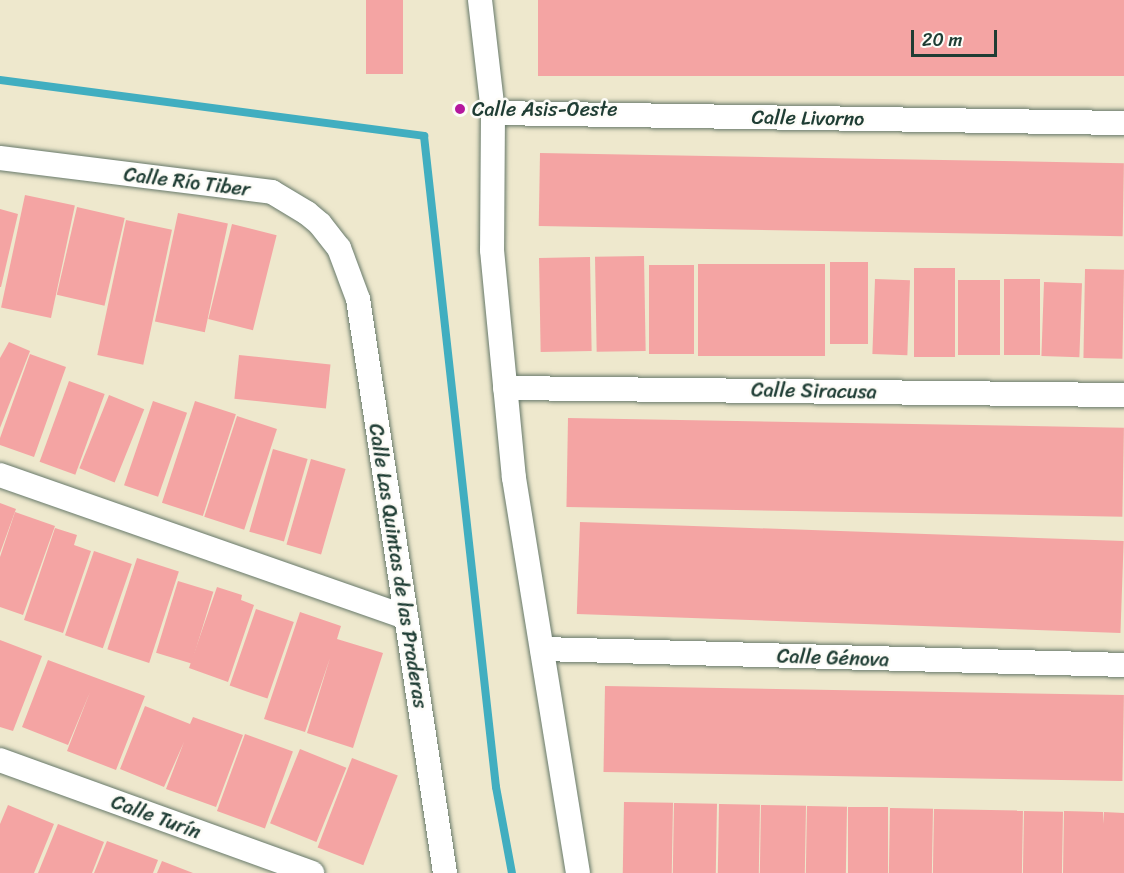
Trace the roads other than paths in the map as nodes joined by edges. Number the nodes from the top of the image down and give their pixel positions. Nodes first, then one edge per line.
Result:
1 (480, 0) edge
2 (493, 113) junction
3 (1124, 123) edge
4 (0, 158) edge
5 (345, 261) joint
6 (504, 388) junction
7 (1124, 394) edge
8 (0, 475) edge
9 (406, 617) junction
10 (542, 649) junction
11 (1124, 665) edge
12 (0, 760) edge
13 (312, 873) edge
14 (445, 873) edge
15 (578, 873) edge

1 - 2 street
2 - 3 street, Calle Livorno
2 - 6 street
4 - 5 street, Calle Río Tiber
5 - 9 street, Calle Las Quintas de las Praderas
6 - 7 street, Calle Siracusa
6 - 10 street
8 - 9 street
9 - 14 street, Calle Las Quintas de las Praderas
10 - 11 street, Calle Génova
10 - 15 street
12 - 13 street, Calle Turín

